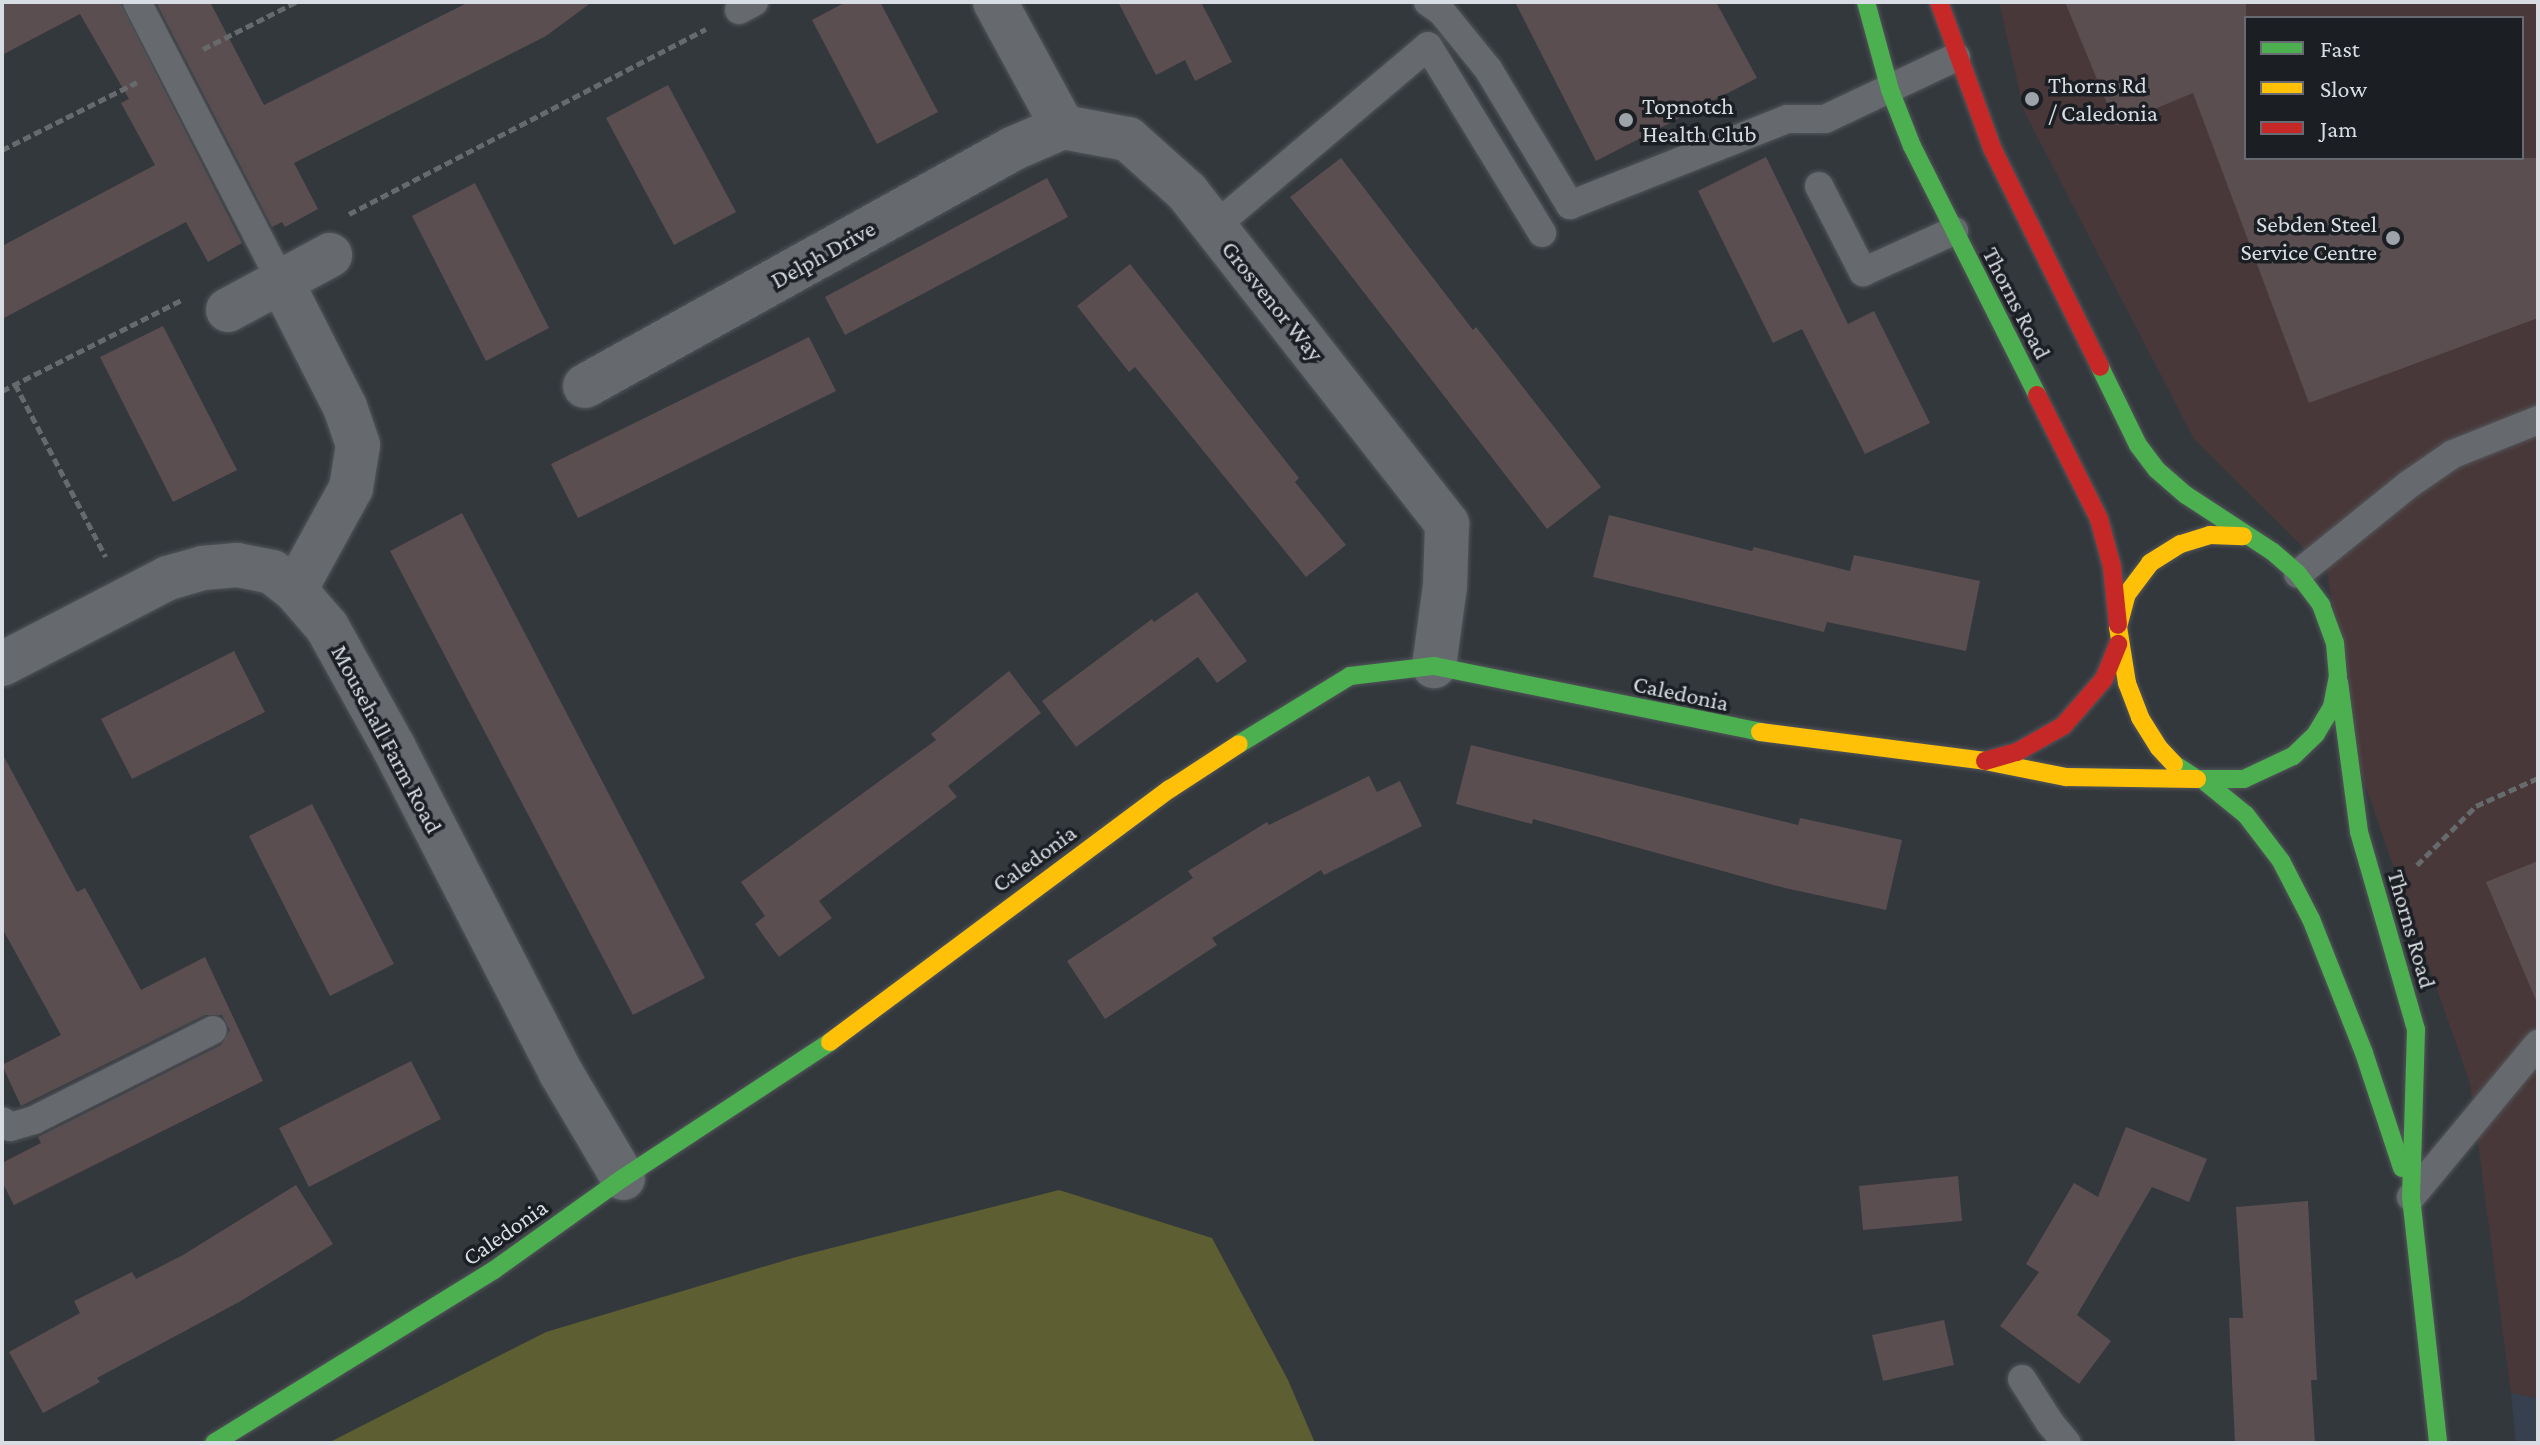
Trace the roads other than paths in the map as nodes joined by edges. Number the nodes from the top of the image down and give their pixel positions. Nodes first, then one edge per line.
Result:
1 (137, 2) edge
2 (995, 2) edge
3 (1428, 2) edge
4 (1866, 2) edge
5 (1939, 2) edge
6 (1956, 57) junction
7 (1890, 90) junction
8 (1063, 127) junction
9 (1819, 186) dead end
10 (1214, 227) junction
11 (1954, 231) junction
12 (1542, 233) dead end
13 (334, 237) road end
14 (281, 281) junction
15 (213, 301) road end
16 (585, 386) dead end
17 (2538, 420) edge
18 (2243, 536) junction
19 (2298, 574) junction
20 (295, 590) junction
21 (2118, 636) junction
22 (2, 664) edge
23 (1434, 666) junction
24 (2338, 676) junction
25 (1985, 761) junction
26 (2200, 779) junction
27 (213, 1030) dead end
28 (2538, 1044) edge
29 (2, 1121) edge
30 (623, 1178) junction
31 (2411, 1197) junction
32 (2022, 1379) dead end
33 (214, 1443) edge
34 (2067, 1443) edge
35 (2438, 1443) edge

1 - 14 lane
2 - 8 street
3 - 7 lane
4 - 7 main road, Thorns Road
5 - 6 main road, Thorns Road
6 - 7 lane
6 - 18 main road, Thorns Road
7 - 11 main road, Thorns Road
8 - 10 street, Grosvenor Way
8 - 16 street, Delph Drive
9 - 11 lane
10 - 12 lane
10 - 23 street, Grosvenor Way
11 - 21 main road, Thorns Road
13 - 14 street
14 - 15 street
14 - 20 street
17 - 19 lane
18 - 19 main road
18 - 21 main road
19 - 24 main road
20 - 22 street, Mousehall Farm Road
20 - 30 street, Mousehall Farm Road
21 - 25 main road, Caledonia
21 - 26 main road
23 - 25 main road, Caledonia
23 - 30 main road, Caledonia
24 - 26 main road
24 - 31 main road, Thorns Road
25 - 26 main road, Caledonia
26 - 31 main road, Thorns Road
27 - 29 lane
28 - 31 lane
30 - 33 main road, Caledonia
31 - 35 main road, Thorns Road
32 - 34 lane

